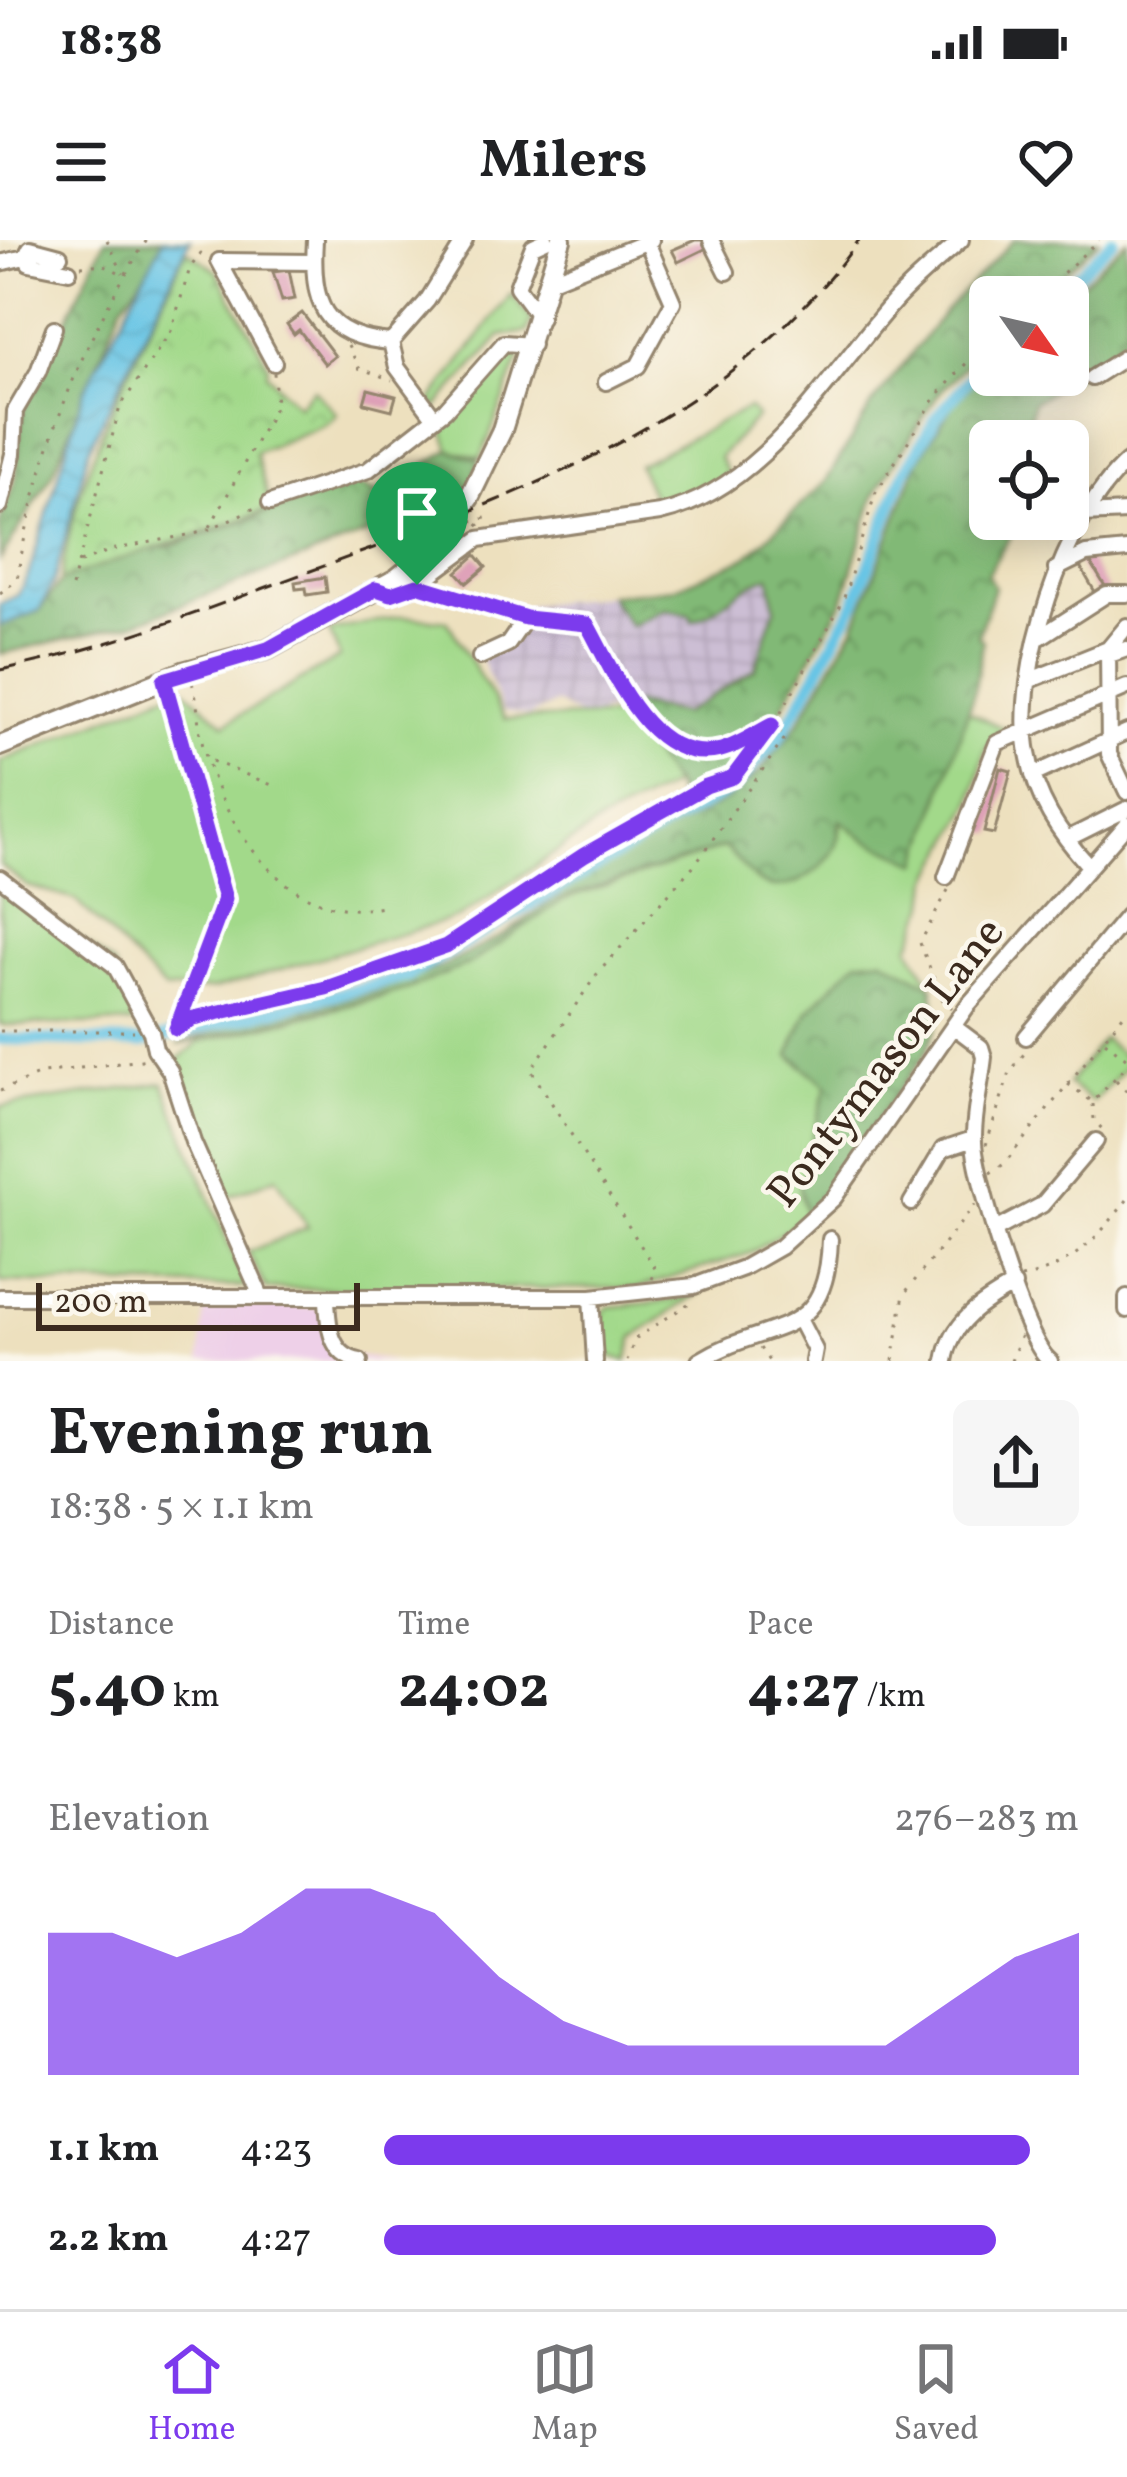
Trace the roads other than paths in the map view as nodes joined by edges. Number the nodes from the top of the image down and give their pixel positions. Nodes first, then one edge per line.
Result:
1 (315, 240) edge
2 (465, 240) edge
3 (546, 240) edge
4 (560, 240) edge
5 (712, 240) edge
6 (961, 240) edge
7 (649, 241) edge
8 (29, 256) junction
9 (60, 256) dead end
10 (314, 262) junction
11 (0, 263) edge
12 (69, 271) dead end
13 (727, 272) dead end
14 (552, 280) junction
15 (540, 318) junction
16 (54, 328) dead end
17 (391, 342) junction
18 (532, 345) junction
19 (1127, 356) edge
20 (274, 363) road end
21 (1092, 378) dead end
22 (606, 382) dead end
23 (7, 413) edge
24 (434, 417) junction
25 (1127, 463) edge
26 (270, 503) road end
27 (0, 506) edge
28 (1089, 508) edge
29 (1127, 512) edge
30 (1089, 514) edge
31 (1070, 540) edge
32 (1078, 540) edge
33 (1084, 548) dead end
34 (1127, 550) edge
35 (1057, 579) junction
36 (417, 585) junction
37 (376, 589) junction
38 (1127, 593) edge
39 (1127, 626) edge
40 (1040, 637) junction
41 (1127, 649) edge
42 (1108, 652) junction
43 (480, 657) dead end
44 (1033, 679) junction
45 (1120, 689) edge
46 (1025, 731) junction
47 (1127, 733) edge
48 (1110, 739) junction
49 (0, 746) edge
50 (1033, 775) junction
51 (1127, 792) edge
52 (1127, 809) edge
53 (1127, 824) edge
54 (1066, 839) junction
55 (1089, 866) junction
56 (0, 878) edge
57 (946, 878) road end
58 (1127, 916) edge
59 (960, 1023) junction
60 (1026, 1037) road end
61 (1096, 1141) road end
62 (974, 1146) junction
63 (910, 1203) dead end
64 (997, 1229) junction
65 (826, 1248) dead end
66 (1013, 1282) junction
67 (260, 1294) junction
68 (0, 1297) edge
69 (1127, 1297) edge
70 (591, 1298) junction
71 (327, 1299) junction
72 (1127, 1310) edge
73 (800, 1322) junction
74 (360, 1361) edge
75 (596, 1361) edge
76 (699, 1361) edge
77 (813, 1361) edge
78 (946, 1361) edge
79 (1050, 1361) edge

1 - 10 street
2 - 17 street
3 - 15 street
4 - 14 main road
5 - 13 street
6 - 36 street
7 - 14 street
7 - 22 street
8 - 9 street
8 - 11 street
8 - 12 street
10 - 17 street
10 - 20 street
14 - 15 main road
15 - 18 main road
16 - 23 street
17 - 24 street
18 - 24 street
18 - 37 main road
19 - 21 street
23 - 27 street
24 - 26 street
25 - 28 street
29 - 30 street
31 - 35 street
32 - 33 street
34 - 35 street
35 - 40 street
36 - 37 street
36 - 43 street
37 - 49 main road
38 - 40 street
39 - 42 street
40 - 44 street
41 - 42 street
42 - 44 street
42 - 45 street
44 - 46 street
45 - 46 street
45 - 48 street
46 - 50 street
46 - 57 street
47 - 48 street
48 - 50 street
48 - 51 street
50 - 54 street
52 - 54 street
53 - 55 street, Pontymason Lane
54 - 55 street
55 - 59 street, Pontymason Lane
56 - 67 street, bridge
58 - 60 street
59 - 62 street
59 - 70 street, Pontymason Lane
61 - 64 street
62 - 63 street
62 - 64 street
64 - 66 street
65 - 73 street
66 - 78 street
66 - 79 street
67 - 68 street, Pontymason Lane
67 - 71 street, Pontymason Lane
69 - 72 street
70 - 71 street, Pontymason Lane
70 - 75 street
71 - 74 street
73 - 76 street
73 - 77 street

